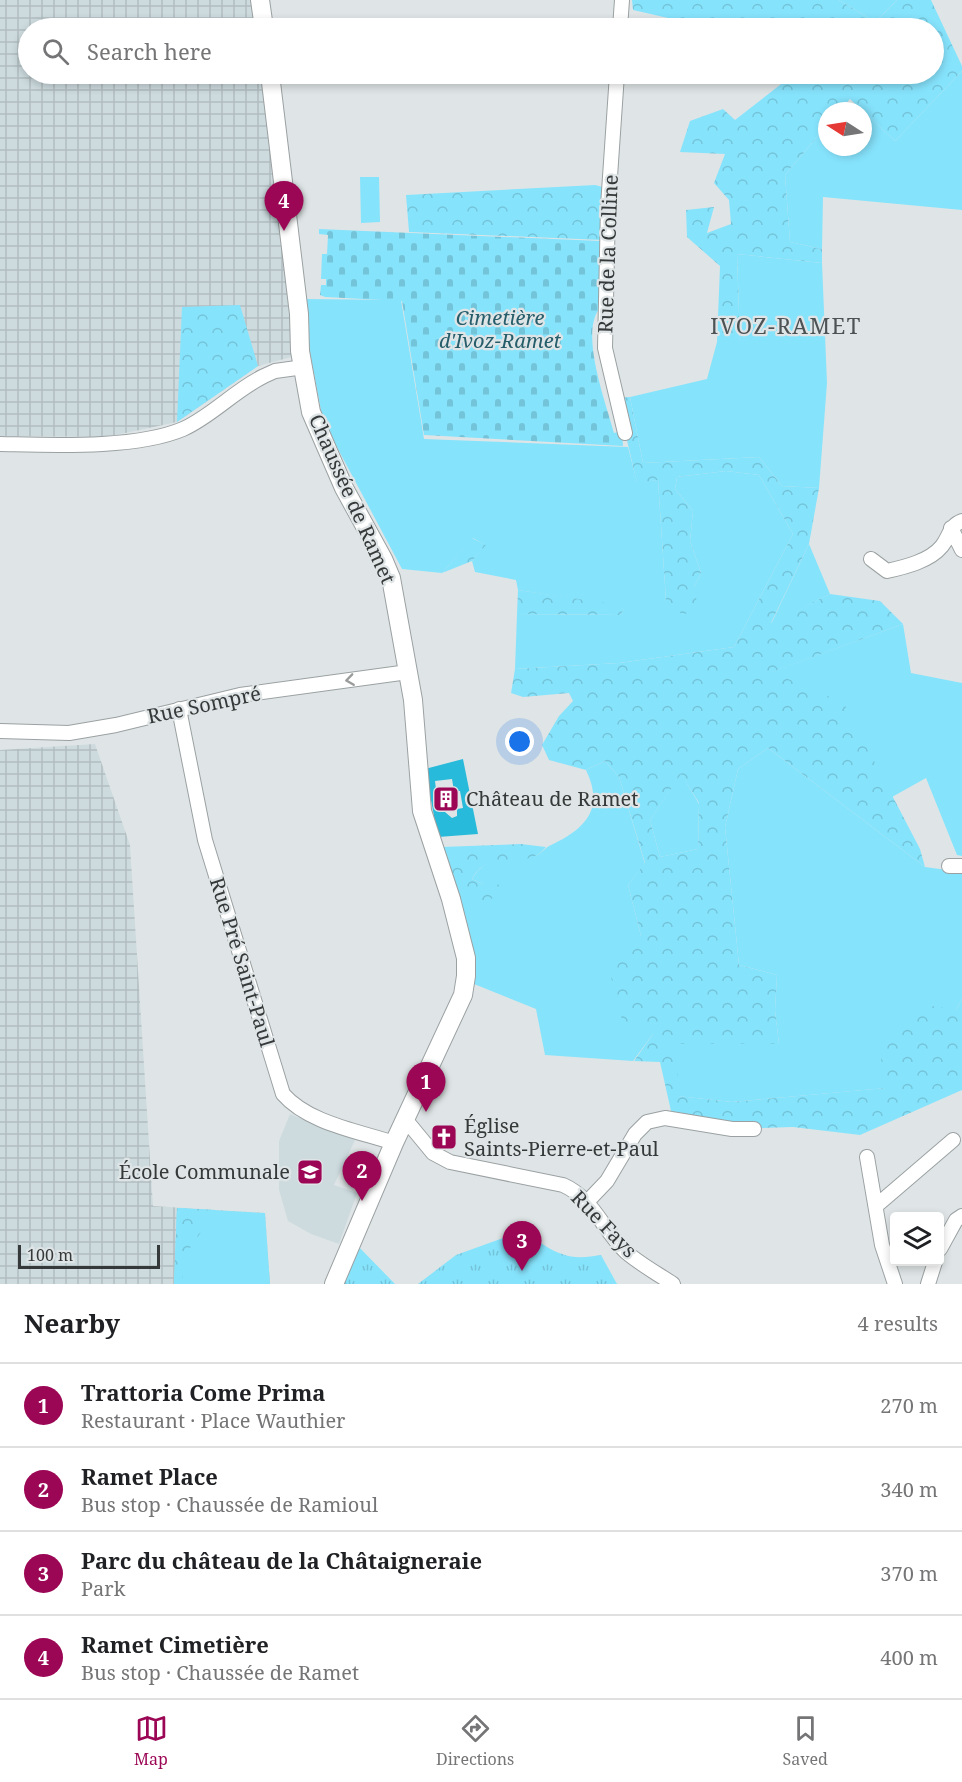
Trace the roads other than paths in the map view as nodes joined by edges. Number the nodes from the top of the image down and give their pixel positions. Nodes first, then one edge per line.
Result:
1 (261, 0) edge
2 (622, 0) edge
3 (263, 18) edge
4 (621, 18) edge
5 (271, 84) edge
6 (616, 84) edge
7 (304, 367) junction
8 (625, 433) dead end
9 (0, 444) edge
10 (956, 524) edge
11 (962, 550) edge
12 (871, 559) dead end
13 (408, 672) junction
14 (180, 709) junction
15 (0, 731) edge
16 (405, 1119) junction
17 (754, 1129) dead end
18 (953, 1140) dead end
19 (394, 1143) junction
20 (867, 1157) dead end
21 (587, 1202) junction
22 (876, 1206) junction
23 (962, 1216) edge
24 (944, 1240) edge
25 (934, 1266) edge
26 (334, 1284) edge
27 (673, 1284) edge
28 (896, 1284) edge
29 (928, 1284) edge

1 - 3 main road
2 - 4 street
5 - 7 main road, Chaussée de Ramet
6 - 8 street, Rue de la Colline
7 - 9 street
7 - 13 main road, Chaussée de Ramet
10 - 11 street
10 - 12 street
13 -> 14 street, Rue Sompré
13 - 16 main road, Chaussée de Ramet
14 - 15 street, Rue Sompré
14 - 19 street, Rue Pré Saint-Paul
16 - 19 main road
16 - 21 street, Rue Fays
17 - 21 street
18 - 22 street
19 - 26 main road
20 - 22 street
21 - 27 street, Rue Fays
22 - 28 street
23 - 24 street
25 - 29 street

